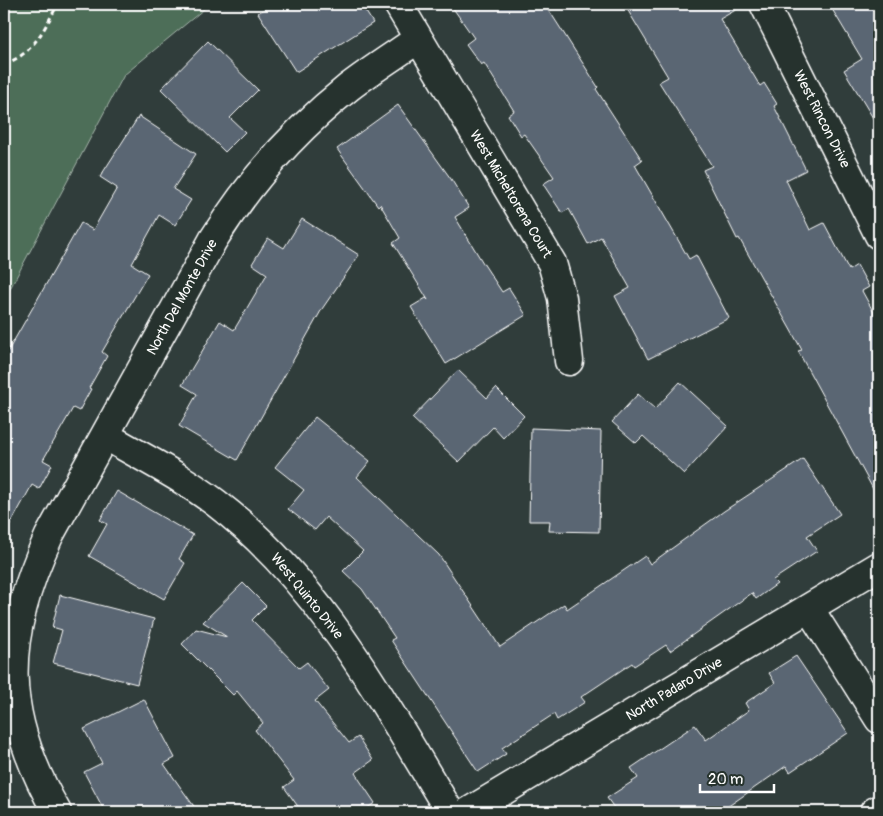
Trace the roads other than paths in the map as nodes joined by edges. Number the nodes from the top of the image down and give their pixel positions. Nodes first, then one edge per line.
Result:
1 (398, 4) edge
2 (764, 4) edge
3 (418, 40) junction
4 (879, 235) edge
5 (569, 361) dead end
6 (106, 436) junction
7 (879, 566) edge
8 (809, 608) junction
9 (879, 719) edge
10 (879, 809) edge
11 (57, 812) edge
12 (450, 812) edge
13 (468, 812) edge
14 (874, 812) edge

1 - 3 street, West Micheltorena Court
2 - 4 street, West Rincon Drive
3 - 5 street, West Micheltorena Court
3 - 6 street, North Del Monte Drive
6 - 11 street, North Del Monte Drive
6 - 12 street, West Quinto Drive
7 - 8 street, North Padaro Drive
8 - 9 street
8 - 13 street, North Padaro Drive
10 - 14 street

